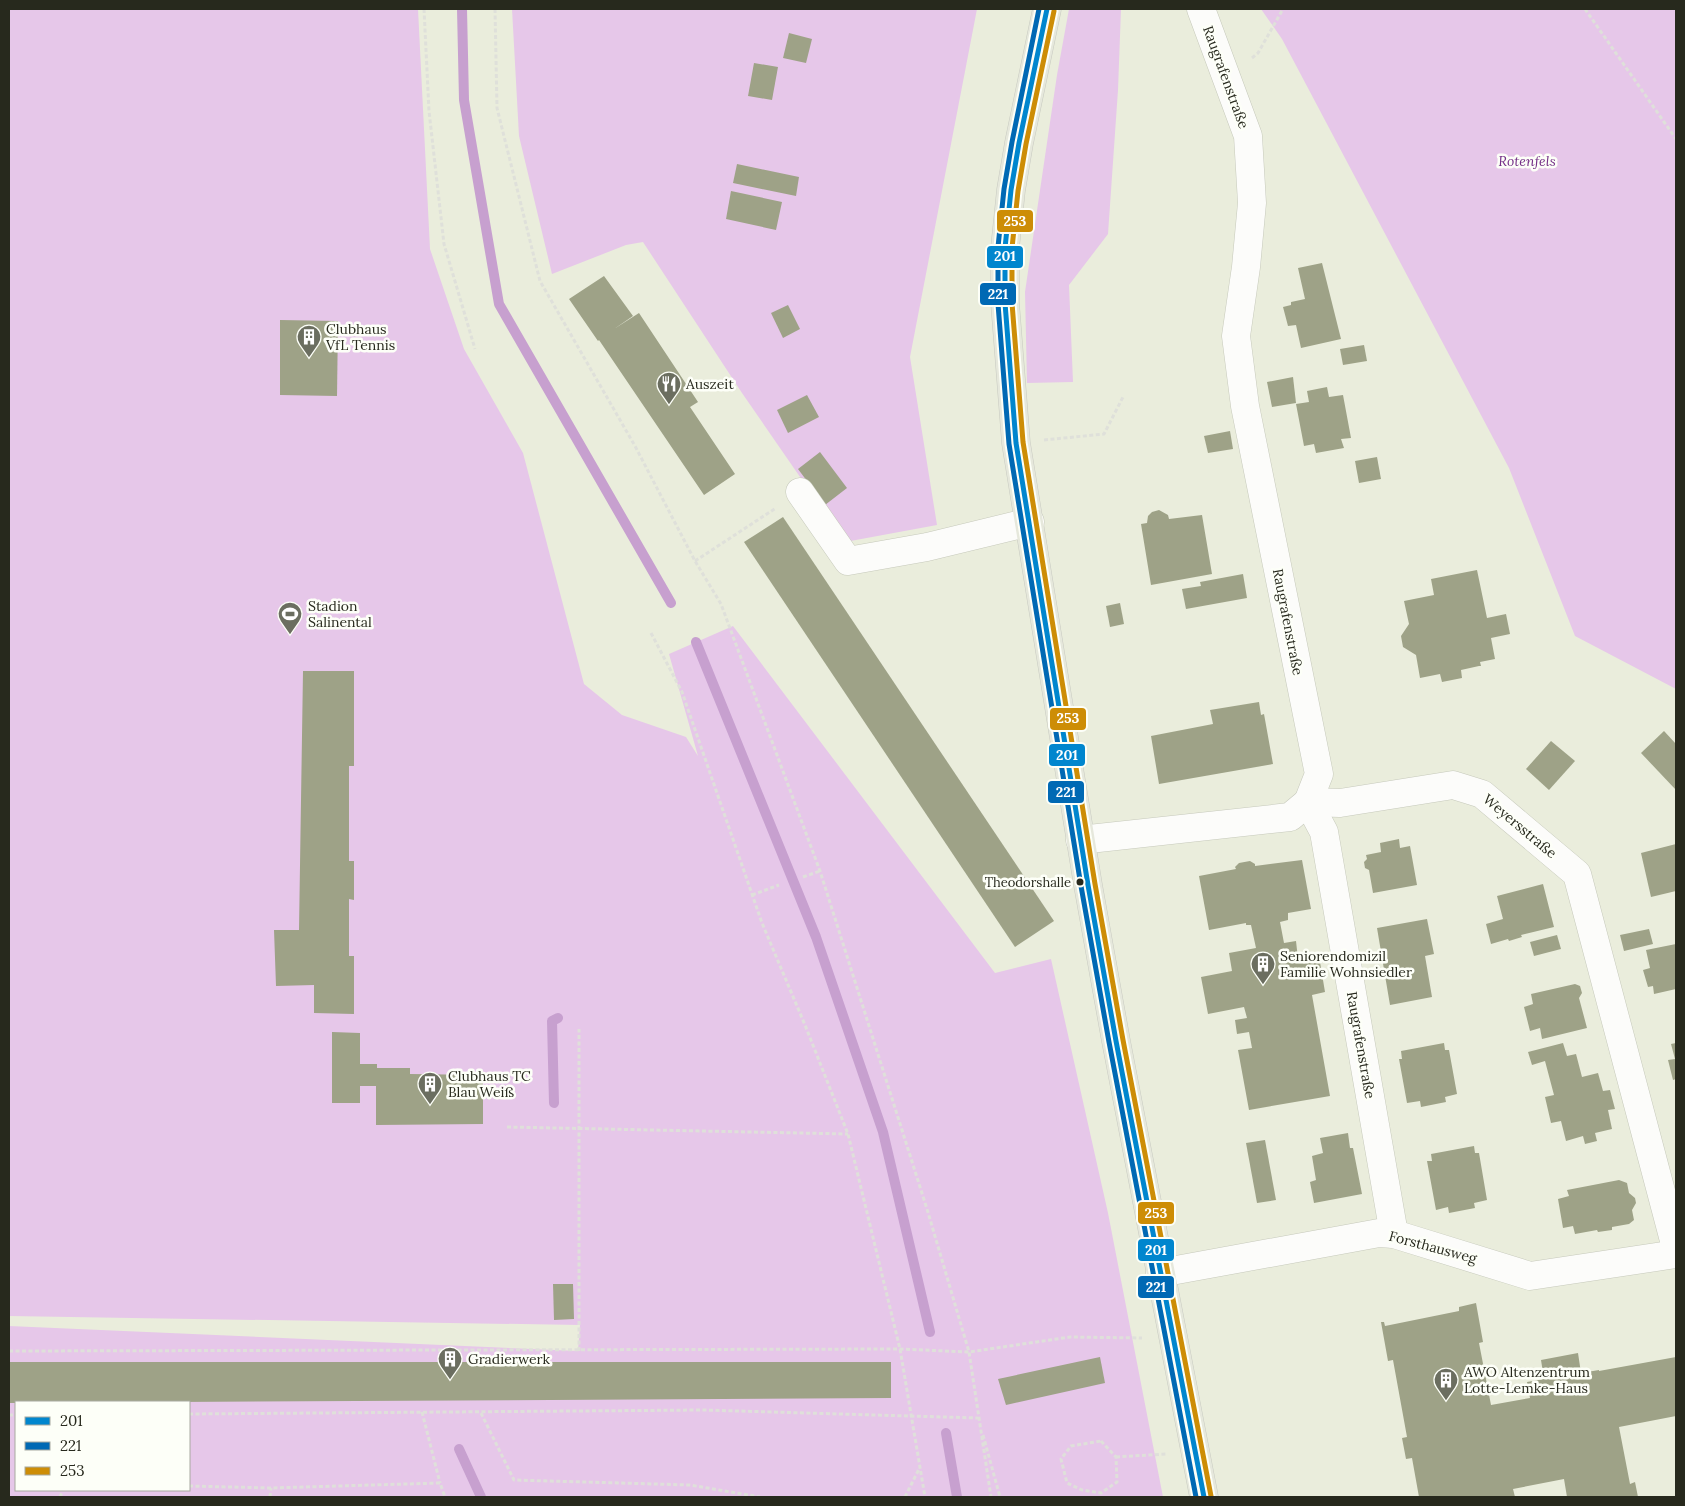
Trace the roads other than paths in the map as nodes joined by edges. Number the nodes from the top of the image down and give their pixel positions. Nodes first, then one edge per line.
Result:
1 (1047, 9) edge
2 (1201, 9) edge
3 (800, 492) road end
4 (1030, 522) junction
5 (1308, 802) junction
6 (1080, 840) junction
7 (1394, 1234) junction
8 (1676, 1248) edge
9 (1676, 1254) edge
10 (1160, 1273) junction
11 (1204, 1497) edge

1 - 4 main road
2 - 5 street, Raugrafenstraße
3 - 4 street
4 - 6 main road
5 - 6 street
5 - 7 street, Raugrafenstraße
5 - 8 street, Weyersstraße
6 - 10 main road
7 - 9 street, Forsthausweg
7 - 10 street, Forsthausweg
10 - 11 main road

